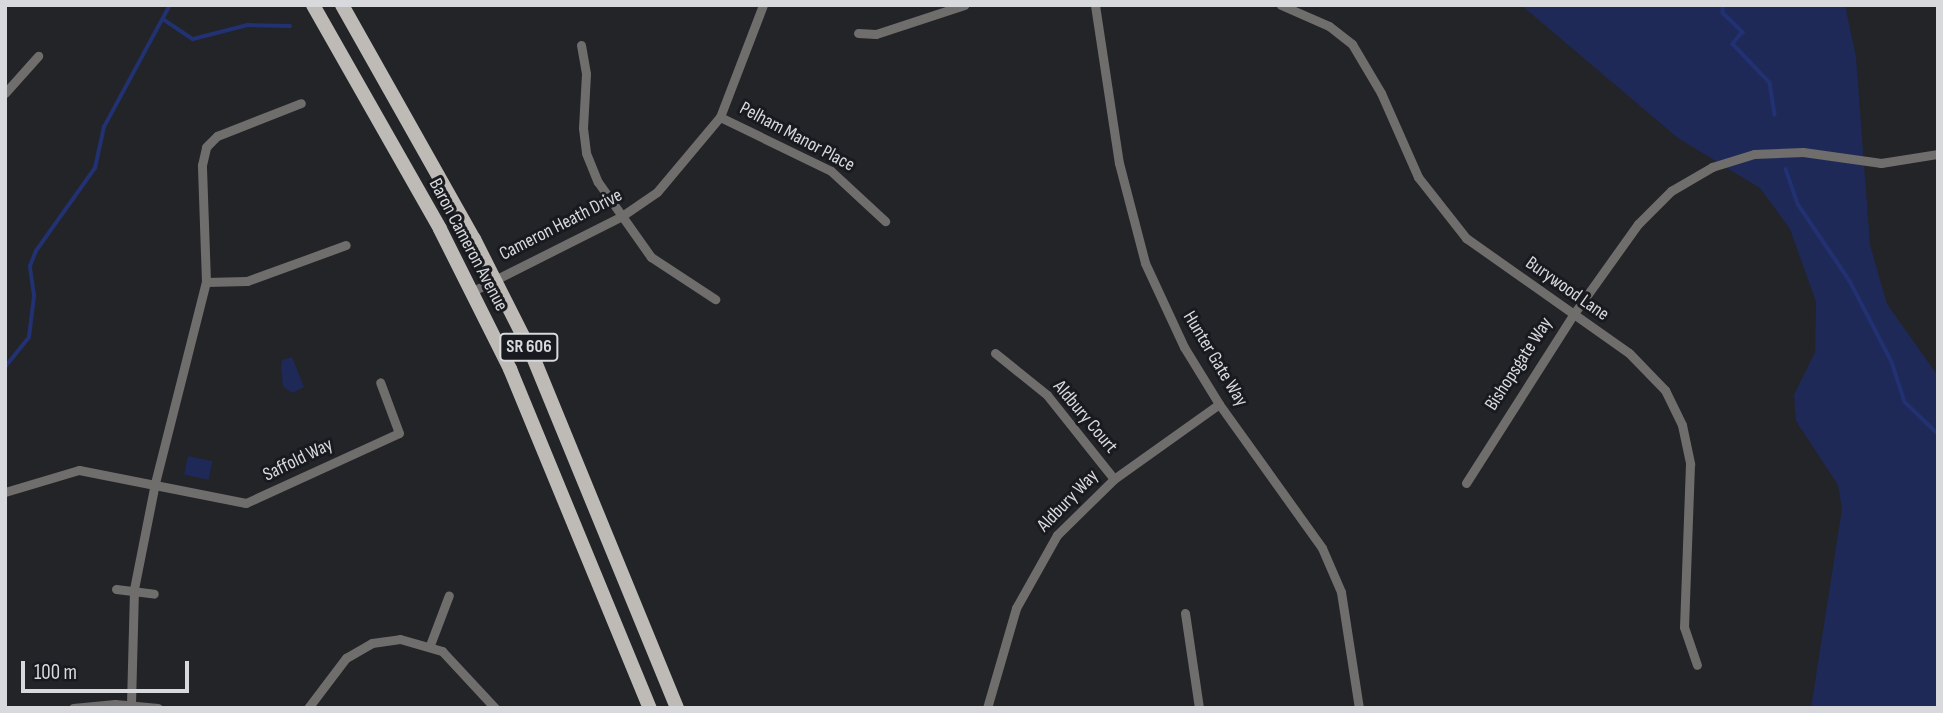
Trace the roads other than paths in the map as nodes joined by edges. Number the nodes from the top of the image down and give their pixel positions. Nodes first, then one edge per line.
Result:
1 (313, 5) edge
2 (342, 5) edge
3 (763, 5) edge
4 (964, 5) edge
5 (1095, 5) edge
6 (1280, 5) edge
7 (858, 33) dead end
8 (581, 45) dead end
9 (38, 56) dead end
10 (5, 93) edge
11 (300, 103) dead end
12 (720, 117) junction
13 (1938, 154) edge
14 (622, 216) junction
15 (885, 220) dead end
16 (346, 245) dead end
17 (495, 279) junction
18 (206, 282) junction
19 (472, 291) junction
20 (715, 299) dead end
21 (1573, 315) junction
22 (995, 352) dead end
23 (380, 382) dead end
24 (1219, 404) junction
25 (1114, 479) junction
26 (155, 483) junction
27 (1466, 483) dead end
28 (5, 492) edge
29 (116, 589) dead end
30 (134, 589) junction
31 (154, 594) dead end
32 (449, 596) dead end
33 (1185, 612) dead end
34 (430, 645) junction
35 (1697, 665) dead end
36 (131, 704) junction
37 (73, 708) edge
38 (158, 708) edge
39 (308, 708) edge
40 (495, 708) edge
41 (650, 708) edge
42 (677, 708) edge
43 (987, 708) edge
44 (1199, 708) edge
45 (1359, 708) edge

1 - 19 main road, Baron Cameron Avenue / SR 606
2 - 17 main road, Baron Cameron Avenue / SR 606
3 - 12 street, Cameron Heath Drive
4 - 7 street
5 - 24 street, Hunter Gate Way
6 - 21 street, Burywood Lane
8 - 14 street
9 - 10 street
11 - 18 street
12 - 14 street, Cameron Heath Drive
12 - 15 street, Pelham Manor Place
13 - 21 street, Bishopsgate Way
14 - 17 street, Cameron Heath Drive
14 - 20 street
16 - 18 street
17 - 19 street, Cameron Heath Drive
17 - 42 main road, Baron Cameron Avenue / SR 606
18 - 26 street
19 - 41 main road, Baron Cameron Avenue / SR 606
21 - 27 street, Bishopsgate Way
21 - 35 street, Burywood Lane
22 - 25 street, Aldbury Court
23 - 26 street, Saffold Way
24 - 25 street, Aldbury Way
24 - 45 street, Hunter Gate Way
25 - 43 street, Aldbury Way
26 - 28 street, Saffold Way
26 - 30 street
29 - 30 street
30 - 31 street
30 - 36 street
32 - 34 street
33 - 44 street
34 - 39 street
34 - 40 street
36 - 37 street
36 - 38 street

